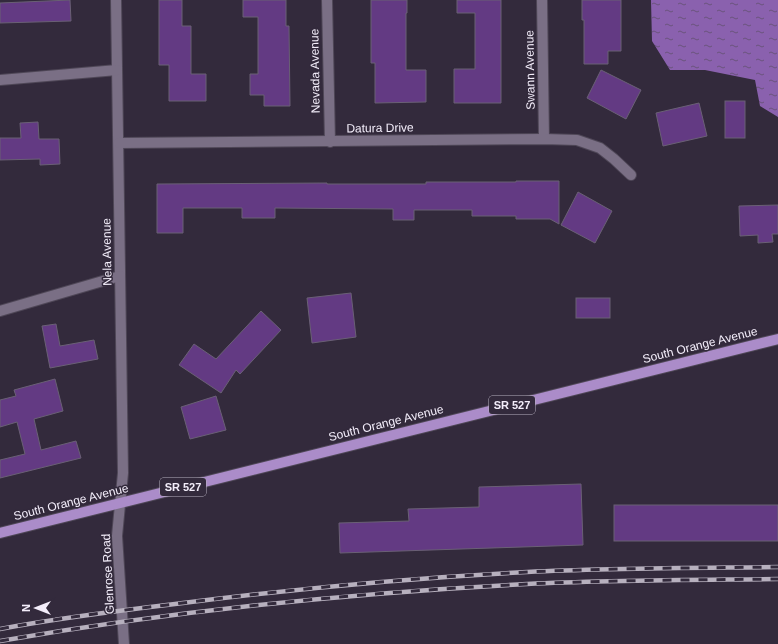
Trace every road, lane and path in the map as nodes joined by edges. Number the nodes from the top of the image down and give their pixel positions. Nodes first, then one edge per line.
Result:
1 (116, 0) edge
2 (327, 0) edge
3 (542, 0) edge
4 (117, 70) junction
5 (0, 80) edge
6 (544, 139) junction
7 (330, 142) junction
8 (119, 143) junction
9 (631, 175) dead end
10 (120, 276) junction
11 (0, 311) edge
12 (778, 339) edge
13 (120, 503) junction
14 (0, 533) edge
15 (124, 644) edge

1 - 4 street, Nela Avenue
2 - 7 street, Nevada Avenue
3 - 6 street, Swann Avenue
4 - 5 street
4 - 8 street, Nela Avenue
6 - 7 street, Datura Drive
6 - 9 street, Datura Drive
7 - 8 street, Datura Drive
8 - 10 street, Nela Avenue
10 - 11 street
10 - 13 street, Nela Avenue
12 - 13 main road, South Orange Avenue / SR 527
13 - 14 main road, South Orange Avenue / SR 527
13 - 15 street, Glenrose Road

